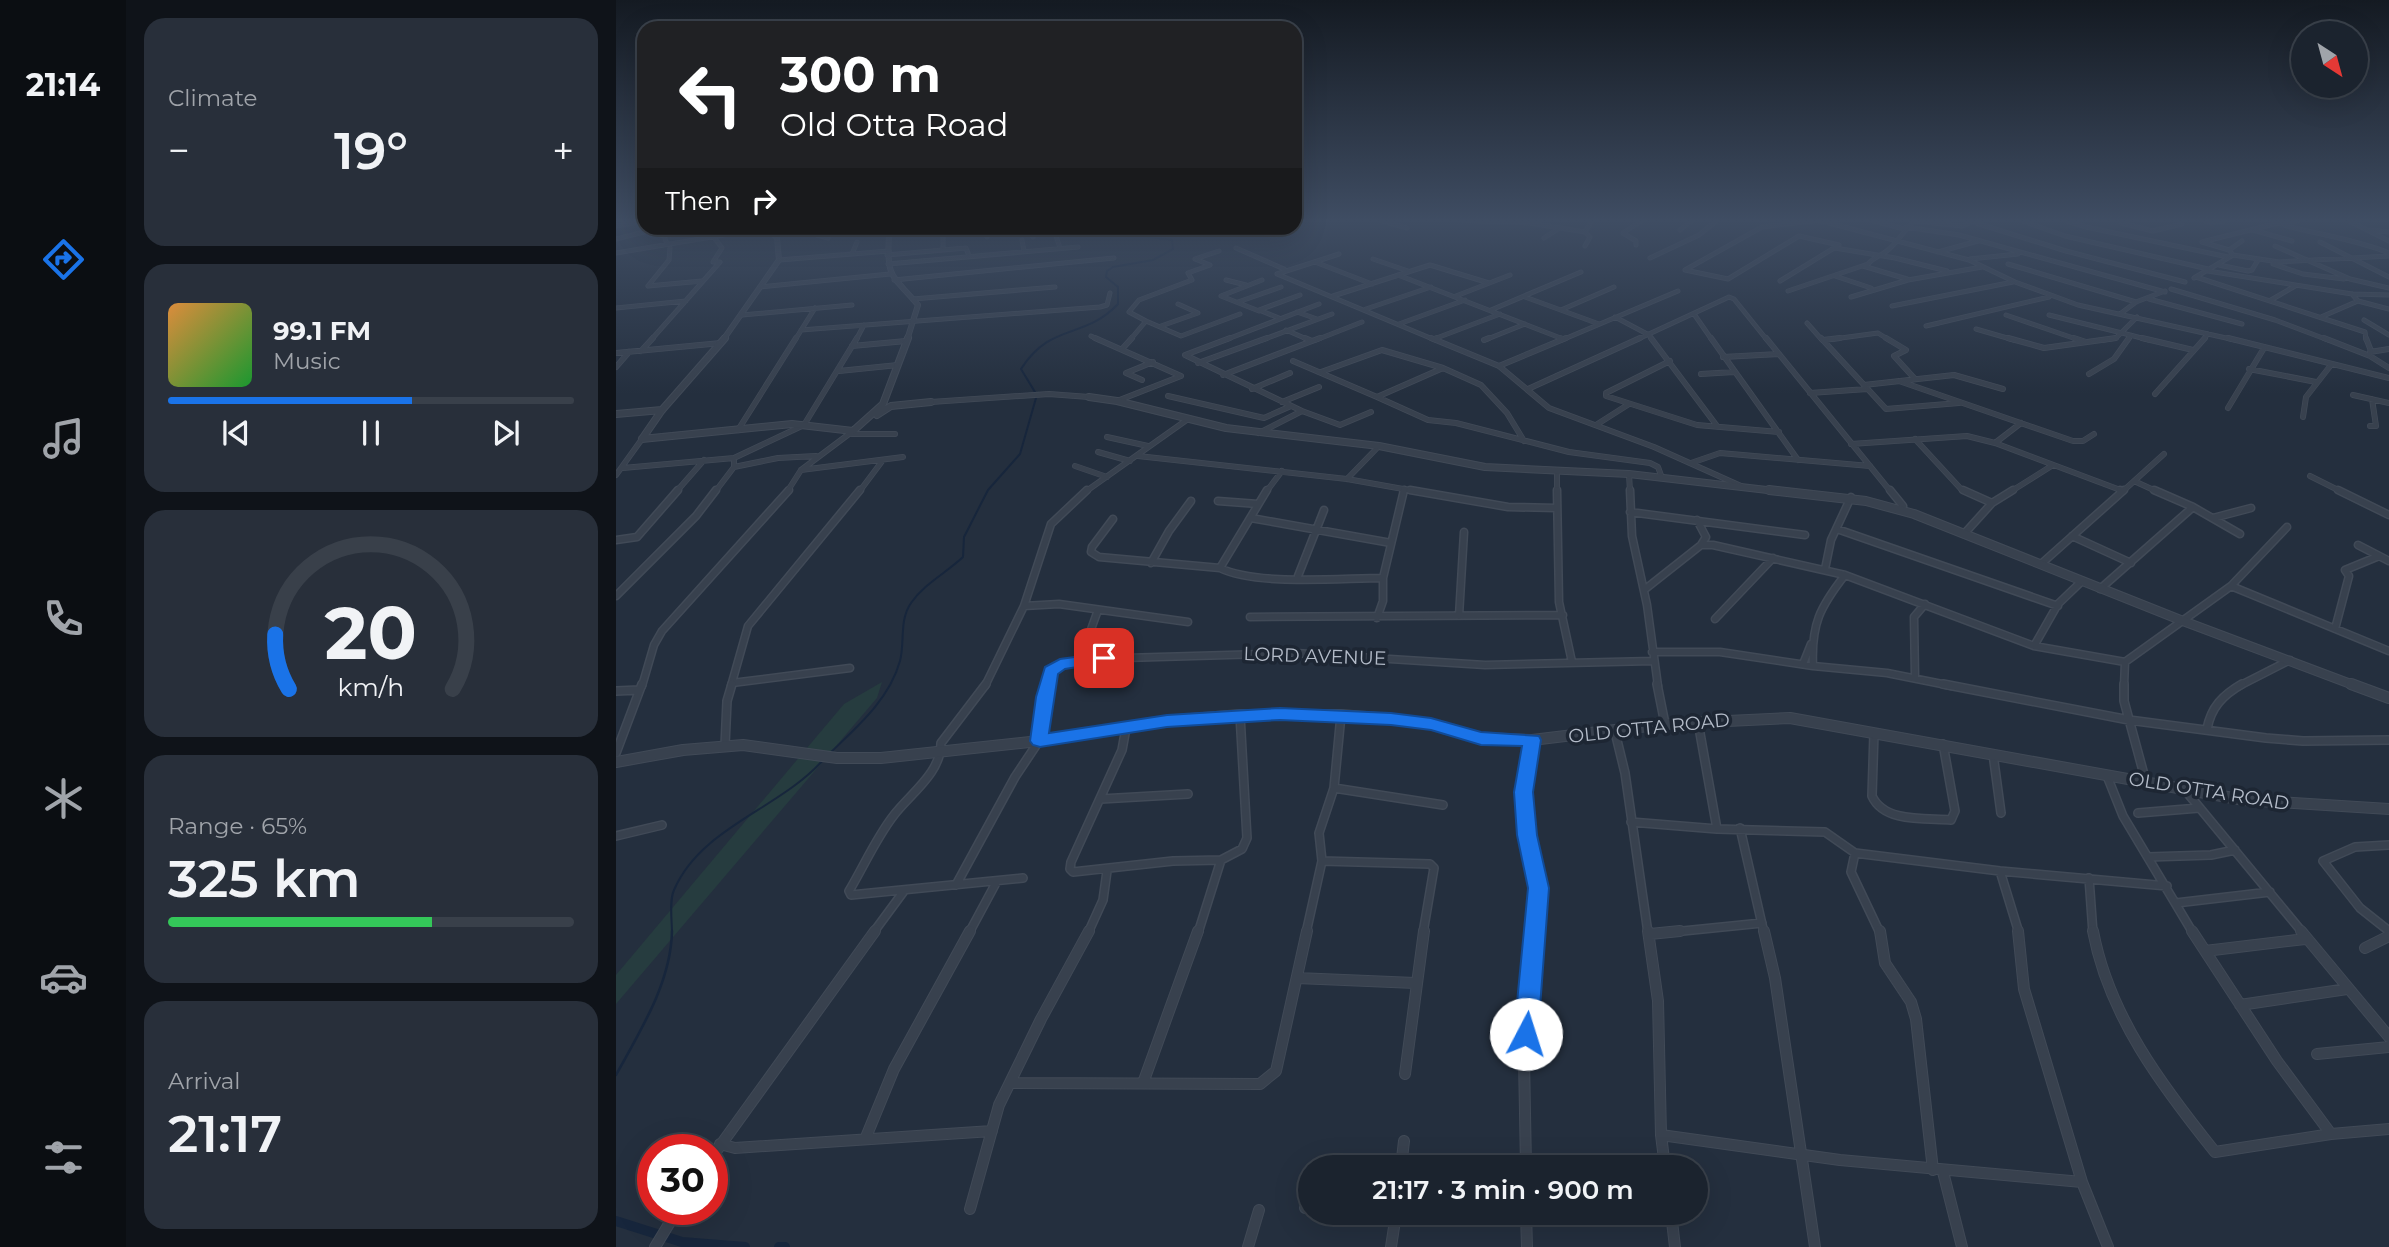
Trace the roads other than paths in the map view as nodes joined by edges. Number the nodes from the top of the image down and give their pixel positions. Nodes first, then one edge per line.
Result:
1 (655, 277) edge
2 (706, 277) edge
3 (767, 277) edge
4 (858, 277) edge
5 (892, 277) edge
6 (922, 277) edge
7 (1190, 277) edge
8 (1286, 277) edge
9 (1354, 277) edge
10 (1392, 277) edge
11 (1404, 277) edge
12 (1471, 277) edge
13 (1504, 277) edge
14 (1569, 277) edge
15 (1786, 277) edge
16 (1831, 277) joint
17 (1897, 277) edge
18 (1921, 277) edge
19 (2005, 277) edge
20 (2052, 277) edge
21 (2111, 277) edge
22 (2167, 277) edge
23 (2196, 277) joint
24 (2247, 277) edge
25 (2333, 277) edge
26 (2346, 277) edge
27 (2350, 279) junction
28 (894, 280) junction
29 (1226, 280) dead end
30 (1262, 280) dead end
31 (1908, 280) junction
32 (702, 281) junction
33 (1780, 281) dead end
34 (2015, 282) junction
35 (2185, 282) junction
36 (1489, 283) junction
37 (1372, 284) junction
38 (1248, 285) junction
39 (1614, 286) dead end
40 (2295, 286) junction
41 (760, 287) junction
42 (1055, 287) dead end
43 (1281, 287) dead end
44 (1431, 287) junction
45 (2382, 287) junction
46 (2389, 288) edge
47 (1873, 289) junction
48 (2171, 289) junction
49 (1678, 290) dead end
50 (1788, 291) dead end
51 (2165, 292) junction
52 (1110, 293) dead end
53 (2353, 294) junction
54 (1300, 295) dead end
55 (2389, 295) edge
56 (1333, 296) junction
57 (1456, 296) junction
58 (2050, 296) junction
59 (1524, 297) junction
60 (1851, 297) dead end
61 (2147, 298) junction
62 (913, 299) junction
63 (2272, 299) junction
64 (1465, 300) junction
65 (686, 301) junction
66 (2358, 301) junction
67 (1238, 302) junction
68 (2136, 302) junction
69 (1178, 304) dead end
70 (1320, 304) dead end
71 (852, 305) dead end
72 (1892, 306) dead end
73 (616, 308) edge
74 (816, 308) junction
75 (1366, 309) junction
76 (2389, 309) edge
77 (1491, 310) junction
78 (1561, 310) junction
79 (1259, 311) junction
80 (1297, 312) junction
81 (1240, 314) dead end
82 (1332, 314) dead end
83 (1500, 314) junction
84 (1694, 314) junction
85 (2120, 314) junction
86 (742, 315) junction
87 (2006, 315) dead end
88 (2049, 315) dead end
89 (1614, 317) junction
90 (2137, 317) junction
91 (2321, 317) junction
92 (1279, 318) junction
93 (1317, 319) junction
94 (915, 320) junction
95 (2364, 320) dead end
96 (1146, 321) junction
97 (1362, 322) dead end
98 (1807, 323) dead end
99 (1939, 323) dead end
100 (1399, 324) junction
101 (1525, 324) junction
102 (1599, 324) junction
103 (2242, 324) dead end
104 (864, 325) junction
105 (1161, 326) junction
106 (1976, 329) dead end
107 (801, 330) junction
108 (1286, 330) junction
109 (2381, 330) junction
110 (2365, 332) junction
111 (2120, 333) junction
112 (2208, 334) junction
113 (1649, 335) junction
114 (2130, 335) junction
115 (2389, 335) edge
116 (1091, 336) dead end
117 (1434, 339) junction
118 (1563, 339) junction
119 (1484, 340) dead end
120 (1824, 340) junction
121 (906, 341) junction
122 (1312, 341) junction
123 (721, 343) junction
124 (2088, 343) junction
125 (852, 346) junction
126 (1123, 348) junction
127 (2039, 348) junction
128 (2264, 348) junction
129 (2193, 349) junction
130 (2389, 349) edge
131 (641, 351) junction
132 (2026, 351) dead end
133 (629, 352) junction
134 (2369, 352) junction
135 (616, 353) edge
136 (1779, 354) junction
137 (1723, 357) junction
138 (1293, 361) dead end
139 (1670, 361) junction
140 (1153, 362) junction
141 (1198, 363) junction
142 (2332, 365) junction
143 (898, 366) junction
144 (1499, 366) junction
145 (616, 367) edge
146 (1443, 368) junction
147 (2249, 369) junction
148 (2389, 369) edge
149 (839, 371) junction
150 (1321, 372) junction
151 (1734, 372) junction
152 (1290, 373) dead end
153 (1701, 374) dead end
154 (2089, 374) dead end
155 (1223, 375) junction
156 (2389, 378) edge
157 (1915, 379) junction
158 (1142, 380) dead end
159 (1899, 381) junction
160 (2316, 382) junction
161 (1319, 387) dead end
162 (1865, 387) junction
163 (1528, 388) junction
164 (1252, 389) junction
165 (2003, 389) dead end
166 (884, 393) junction
167 (1810, 393) junction
168 (2155, 394) dead end
169 (2353, 395) dead end
170 (1168, 396) dead end
171 (1089, 397) joint
172 (1377, 397) junction
173 (2372, 399) junction
174 (1117, 401) junction
175 (931, 402) joint
176 (1282, 402) junction
177 (1961, 403) junction
178 (2389, 403) edge
179 (893, 404) junction
180 (1629, 404) junction
181 (882, 405) junction
182 (1291, 406) junction
183 (2228, 408) dead end
184 (662, 410) junction
185 (1302, 411) junction
186 (1371, 412) dead end
187 (616, 414) edge
188 (2303, 417) dead end
189 (871, 418) junction
190 (1188, 419) junction
191 (2021, 423) junction
192 (804, 425) junction
193 (1596, 425) junction
194 (1717, 425) junction
195 (2370, 426) dead end
196 (738, 430) junction
197 (1779, 432) junction
198 (853, 433) junction
199 (1259, 433) junction
200 (895, 434) dead end
201 (2094, 435) dead end
202 (1107, 438) dead end
203 (642, 439) junction
204 (1915, 439) junction
205 (1524, 441) junction
206 (1995, 443) junction
207 (1851, 444) junction
208 (1148, 446) junction
209 (1379, 446) junction
210 (1098, 452) dead end
211 (2164, 454) dead end
212 (816, 456) junction
213 (1138, 456) junction
214 (903, 457) dead end
215 (734, 458) junction
216 (704, 460) junction
217 (883, 460) junction
218 (1798, 460) junction
219 (1130, 461) junction
220 (1691, 463) junction
221 (2053, 465) junction
222 (1076, 466) dead end
223 (1870, 466) junction
224 (734, 467) junction
225 (623, 468) junction
226 (801, 470) junction
227 (1282, 471) junction
228 (1557, 471) junction
229 (1629, 474) junction
230 (616, 475) edge
231 (2311, 476) dead end
232 (1107, 477) junction
233 (1662, 478) junction
234 (1347, 479) junction
235 (2134, 481) junction
236 (1743, 487) junction
237 (1404, 489) junction
238 (2123, 491) junction
239 (1851, 497) junction
240 (1191, 501) dead end
241 (1218, 501) dead end
242 (1992, 503) junction
243 (1258, 504) junction
244 (2193, 507) junction
245 (1556, 508) junction
246 (2251, 508) dead end
247 (1901, 509) junction
248 (1324, 510) dead end
249 (1630, 512) junction
250 (2389, 515) edge
251 (1251, 518) junction
252 (2213, 518) junction
253 (1113, 519) dead end
254 (1697, 520) junction
255 (2287, 527) dead end
256 (1838, 529) junction
257 (1315, 530) junction
258 (1464, 532) dead end
259 (1964, 534) junction
260 (2240, 534) dead end
261 (1805, 535) dead end
262 (2072, 536) junction
263 (1706, 537) junction
264 (616, 540) edge
265 (1391, 543) junction
266 (1702, 545) junction
267 (1713, 545) junction
268 (2358, 545) dead end
269 (2379, 556) junction
270 (1773, 558) junction
271 (2389, 561) edge
272 (1151, 563) junction
273 (2131, 563) junction
274 (2040, 564) junction
275 (1220, 568) junction
276 (1825, 569) junction
277 (1845, 575) junction
278 (1298, 576) junction
279 (1383, 578) junction
280 (2082, 581) junction
281 (2231, 586) junction
282 (2100, 589) junction
283 (1644, 590) junction
284 (616, 596) edge
285 (1925, 604) junction
286 (1024, 606) junction
287 (2058, 606) junction
288 (1098, 610) junction
289 (1563, 615) junction
290 (1459, 616) junction
291 (1250, 617) dead end
292 (1377, 618) junction
293 (1715, 619) dead end
294 (2183, 621) junction
295 (1188, 622) dead end
296 (2335, 629) junction
297 (1811, 642) junction
298 (2034, 646) junction
299 (2389, 651) edge
300 (1653, 656) junction
301 (1080, 660) junction
302 (2290, 660) junction
303 (1572, 662) junction
304 (2125, 662) junction
305 (1803, 664) junction
306 (1813, 666) junction
307 (850, 668) dead end
308 (1915, 677) junction
309 (732, 683) junction
310 (639, 690) junction
311 (616, 691) edge
312 (2389, 698) edge
313 (1240, 715) junction
314 (1341, 715) junction
315 (2129, 720) junction
316 (1698, 722) junction
317 (1665, 723) junction
318 (1126, 728) junction
319 (2207, 729) junction
320 (1615, 732) junction
321 (1874, 733) junction
322 (1532, 740) junction
323 (2389, 740) edge
324 (1040, 741) junction
325 (1943, 744) junction
326 (725, 746) junction
327 (941, 752) junction
328 (616, 753) edge
329 (1993, 754) junction
330 (616, 762) edge
331 (2107, 776) junction
332 (2146, 782) junction
333 (1334, 788) junction
334 (2184, 789) junction
335 (1188, 794) dead end
336 (1101, 799) junction
337 (1443, 805) dead end
338 (2199, 808) junction
339 (2389, 809) edge
340 (2001, 813) dead end
341 (2138, 813) dead end
342 (1631, 822) junction
343 (662, 825) dead end
344 (1740, 828) junction
345 (1717, 830) junction
346 (616, 836) edge
347 (2389, 845) edge
348 (2235, 850) junction
349 (1855, 853) junction
350 (2148, 856) junction
351 (1221, 860) junction
352 (1322, 861) junction
353 (1107, 870) junction
354 (2000, 871) junction
355 (1023, 878) dead end
356 (2089, 878) junction
357 (997, 881) junction
358 (956, 885) junction
359 (2167, 886) junction
360 (904, 891) junction
361 (2270, 892) junction
362 (2176, 903) junction
363 (1762, 923) junction
364 (2389, 933) edge
365 (1650, 934) junction
366 (2305, 939) junction
367 (2365, 948) dead end
368 (2205, 951) junction
369 (1297, 978) junction
370 (1415, 983) junction
371 (2347, 989) junction
372 (2240, 1005) junction
373 (2389, 1037) edge
374 (2389, 1047) edge
375 (2317, 1054) dead end
376 (1405, 1073) dead end
377 (1011, 1083) junction
378 (1143, 1083) junction
379 (2389, 1129) edge
380 (992, 1131) junction
381 (727, 1134) edge
382 (2331, 1134) junction
383 (1661, 1135) junction
384 (866, 1138) junction
385 (1404, 1141) dead end
386 (728, 1146) edge
387 (1402, 1155) edge
388 (1526, 1155) edge
389 (1664, 1155) edge
390 (1801, 1155) junction
391 (1938, 1171) junction
392 (2082, 1182) junction
393 (970, 1209) dead end
394 (1259, 1210) dead end
395 (669, 1225) edge
396 (1394, 1225) edge
397 (1526, 1225) edge
398 (1672, 1225) edge
399 (655, 1247) edge
400 (1248, 1247) edge
401 (1391, 1247) edge
402 (1527, 1247) edge
403 (1675, 1247) edge
404 (1815, 1247) edge
405 (1962, 1247) edge
406 (2108, 1247) edge

1 - 32 street
2 - 32 street
3 - 41 street
4 - 41 street
5 - 28 street
6 - 28 street
7 - 96 street
8 - 56 street
9 - 37 street
10 - 37 street
11 - 44 street
12 - 36 street
13 - 36 street
14 - 59 street
15 - 33 street
16 - 47 street
16 - 50 street
17 - 31 street
18 - 31 street
19 - 34 street
20 - 68 street
21 - 51 street
22 - 35 street
23 - 35 street
23 - 63 street
24 - 40 street
25 - 27 street
26 - 27 street
27 - 45 street
28 - 62 street
29 - 38 street
30 - 38 street
31 - 47 street
32 - 65 street
34 - 58 street
34 - 72 street
35 - 48 street
36 - 57 street
37 - 56 street
38 - 67 street
39 - 78 street
40 - 53 street
40 - 63 street
41 - 86 street
42 - 62 street
43 - 67 street
44 - 57 street
44 - 75 street
45 - 46 street
45 - 55 street
47 - 60 street
48 - 51 street
48 - 134 street
49 - 89 street
51 - 61 street
52 - 94 street
53 - 55 street
53 - 66 street
54 - 79 street
56 - 75 street
57 - 64 street
58 - 85 street
58 - 99 street
59 - 77 street
59 - 78 street
61 - 68 street
61 - 103 street
62 - 94 street
63 - 91 street
64 - 77 street
64 - 100 street
65 - 73 street
65 - 131 street
66 - 76 street
66 - 91 street
67 - 79 street
68 - 85 street
69 - 105 street
70 - 80 street
71 - 74 street
74 - 86 street
74 - 107 street
75 - 100 street
77 - 83 street
78 - 102 street
79 - 92 street
80 - 92 street
80 - 93 street
81 - 105 street
82 - 93 street
83 - 101 street
83 - 117 street
84 - 113 street
84 - 136 street
84 - 137 street
85 - 90 street
86 - 123 street
87 - 124 street
88 - 111 street
89 - 102 street
89 - 113 street
90 - 111 street
90 - 112 street
91 - 110 street
92 - 141 street
93 - 108 street
94 - 104 street
94 - 121 street
95 - 109 street
96 - 105 street
96 - 126 street
97 - 122 street
98 - 120 street
100 - 117 street
101 - 118 street
101 - 119 street
102 - 118 street
104 - 107 street
104 - 125 street
106 - 127 street
107 - 196 street
108 - 122 street
108 - 141 street
109 - 110 street
109 - 115 street
110 - 134 street
111 - 114 street
111 - 124 street
112 - 128 street
112 - 129 street
113 - 139 street
113 - 163 street
114 - 129 street
114 - 154 street
116 - 126 street
117 - 144 street
118 - 144 street
120 - 157 street
120 - 162 street
121 - 125 street
121 - 143 street
122 - 155 street
123 - 131 street
123 - 184 street
124 - 127 street
125 - 149 street
126 - 140 street
127 - 132 street
128 - 142 street
128 - 147 street
129 - 168 street
130 - 134 street
131 - 133 street
133 - 135 street
133 - 145 street
134 - 148 street
136 - 137 street
136 - 167 street
137 - 151 street
138 - 150 street
139 - 180 street
139 - 194 street
140 - 158 street
140 - 174 street
141 - 155 street
142 - 156 street
142 - 160 street
143 - 149 street
143 - 166 street
144 - 163 street
146 - 150 street
146 - 172 street
146 - 205 street
147 - 160 street
147 - 183 street
149 - 192 street
150 - 172 street
151 - 153 street
151 - 197 street
152 - 164 street
155 - 164 street
157 - 159 street
157 - 165 street
159 - 162 street
159 - 177 street
160 - 188 street
161 - 176 street
162 - 167 street
162 - 177 street
163 - 193 street
164 - 176 street
166 - 179 street
166 - 181 street
167 - 207 street
169 - 173 street
170 - 182 street
171 - 174 street
171 - 175 street
172 - 205 street
173 - 178 street
173 - 195 street
174 - 190 street
175 - 179 street
176 - 182 street
177 - 191 street
179 - 181 street
179 - 189 street
180 - 193 street
180 - 194 street
181 - 189 street
182 - 185 street
184 - 187 street
184 - 203 street
185 - 186 street
185 - 199 street
189 - 198 street
190 - 199 street
190 - 208 street
191 - 201 street
191 - 206 street
192 - 196 street
192 - 198 street
192 - 215 street
193 - 220 street
194 - 197 street
196 - 203 street
197 - 218 street
198 - 200 street
198 - 212 street
199 - 209 street
202 - 208 street
203 - 225 street
204 - 206 street
204 - 207 street
204 - 242 street
205 - 233 street
206 - 221 street
207 - 223 street
208 - 213 street
209 - 228 street
209 - 234 street
210 - 219 street
211 - 235 street
212 - 224 street
212 - 226 street
213 - 219 street
213 - 227 street
214 - 217 street
215 - 216 street
215 - 224 street
216 - 225 street
216 - 264 street
217 - 226 street
217 - 309 street
218 - 220 street
218 - 223 street
219 - 232 street
220 - 236 street
221 - 238 street
221 - 242 street
222 - 232 street
223 - 247 street
224 - 284 street
225 - 230 street
226 - 310 street
227 - 234 street
227 - 243 street
228 - 229 street
228 - 245 street
229 - 233 street
229 - 249 street
231 - 250 street
232 - 286 street
233 - 236 street
234 - 237 street
235 - 238 street
235 - 244 street
236 - 239 street
237 - 245 street
237 - 265 street
238 - 262 street
239 - 247 street
239 - 256 street
240 - 272 street
241 - 243 street
242 - 259 street
243 - 251 street
244 - 252 street
244 - 273 street
245 - 289 street
246 - 252 street
247 - 259 street
248 - 257 street
249 - 254 street
249 - 283 street
251 - 257 street
251 - 275 street
252 - 260 street
253 - 272 street
254 - 261 street
254 - 263 street
255 - 281 street
256 - 276 street
256 - 287 street
257 - 265 street
257 - 278 street
258 - 290 street
259 - 274 street
262 - 273 street
262 - 274 street
263 - 266 street
263 - 267 street
265 - 279 street
266 - 267 street
266 - 283 street
267 - 270 street
268 - 269 street
269 - 271 street
269 - 296 street
270 - 276 street
270 - 293 street
272 - 275 street
273 - 282 street
274 - 280 street
275 - 278 street
276 - 277 street
277 - 285 street
277 - 297 street
278 - 279 street
279 - 292 street
280 - 282 street
280 - 287 street
281 - 294 street
281 - 296 street
282 - 294 street
283 - 300 street
285 - 298 street
285 - 308 street
286 - 288 street
286 - 327 street
287 - 298 street
288 - 295 street
288 - 301 street
289 - 290 street
289 - 303 street
290 - 292 street
291 - 292 street
294 - 302 street
294 - 304 street
296 - 299 street
297 - 305 street
297 - 306 street
298 - 304 street
300 - 303 street, LORD AVENUE
300 - 305 street, LORD AVENUE
300 - 317 street
301 - 303 street, LORD AVENUE
301 - 324 street, LORD AVENUE
302 - 312 street
302 - 319 street
304 - 315 street
305 - 306 street, LORD AVENUE
306 - 308 street, LORD AVENUE
307 - 309 street
308 - 315 street, LORD AVENUE
309 - 326 street
310 - 311 street
310 - 328 street
313 - 314 street, OLD OTTA ROAD
313 - 318 street, OLD OTTA ROAD
313 - 351 street
314 - 322 street, OLD OTTA ROAD
314 - 333 street
315 - 319 street, LORD AVENUE
315 - 332 street
316 - 317 street, OLD OTTA ROAD
316 - 321 street, OLD OTTA ROAD
316 - 345 street
317 - 320 street, OLD OTTA ROAD
318 - 324 street, OLD OTTA ROAD
318 - 336 street
319 - 323 street, LORD AVENUE
320 - 322 street, OLD OTTA ROAD
320 - 342 street
321 - 325 street, OLD OTTA ROAD
321 - 325 street
322 - 388 street
324 - 327 street, OLD OTTA ROAD
324 - 358 street
325 - 329 street, OLD OTTA ROAD
326 - 327 street, OLD OTTA ROAD
326 - 330 street, OLD OTTA ROAD
327 - 360 street
329 - 331 street, OLD OTTA ROAD
329 - 340 street
331 - 332 street, OLD OTTA ROAD
331 - 350 street
332 - 334 street, OLD OTTA ROAD
333 - 337 street
333 - 352 street
334 - 338 street
334 - 339 street, OLD OTTA ROAD
335 - 336 street
336 - 353 street
338 - 341 street
338 - 348 street
342 - 345 street
342 - 365 street
343 - 346 street
344 - 345 street
344 - 349 street
344 - 363 street
347 - 364 street
348 - 350 street
348 - 361 street
349 - 354 street
349 - 391 street
350 - 359 street
351 - 353 street
351 - 378 street
352 - 369 street
352 - 370 street
353 - 377 street
354 - 356 street
354 - 392 street
355 - 357 street
356 - 359 street
356 - 382 street
357 - 358 street
357 - 384 street
358 - 360 street
359 - 362 street
360 - 381 street
361 - 362 street
361 - 366 street
362 - 368 street
363 - 365 street
363 - 390 street
364 - 367 street
365 - 383 street
366 - 368 street
366 - 371 street
368 - 372 street
369 - 370 street
369 - 378 street
370 - 376 street
371 - 372 street
371 - 373 street
372 - 382 street
374 - 375 street
377 - 378 street
377 - 380 street
379 - 382 street
380 - 384 street
380 - 393 street
383 - 389 street
383 - 390 street
384 - 386 street
385 - 387 street
390 - 391 street
390 - 404 street
391 - 392 street
391 - 405 street
392 - 406 street
394 - 400 street
395 - 399 street
396 - 401 street
397 - 402 street
398 - 403 street

